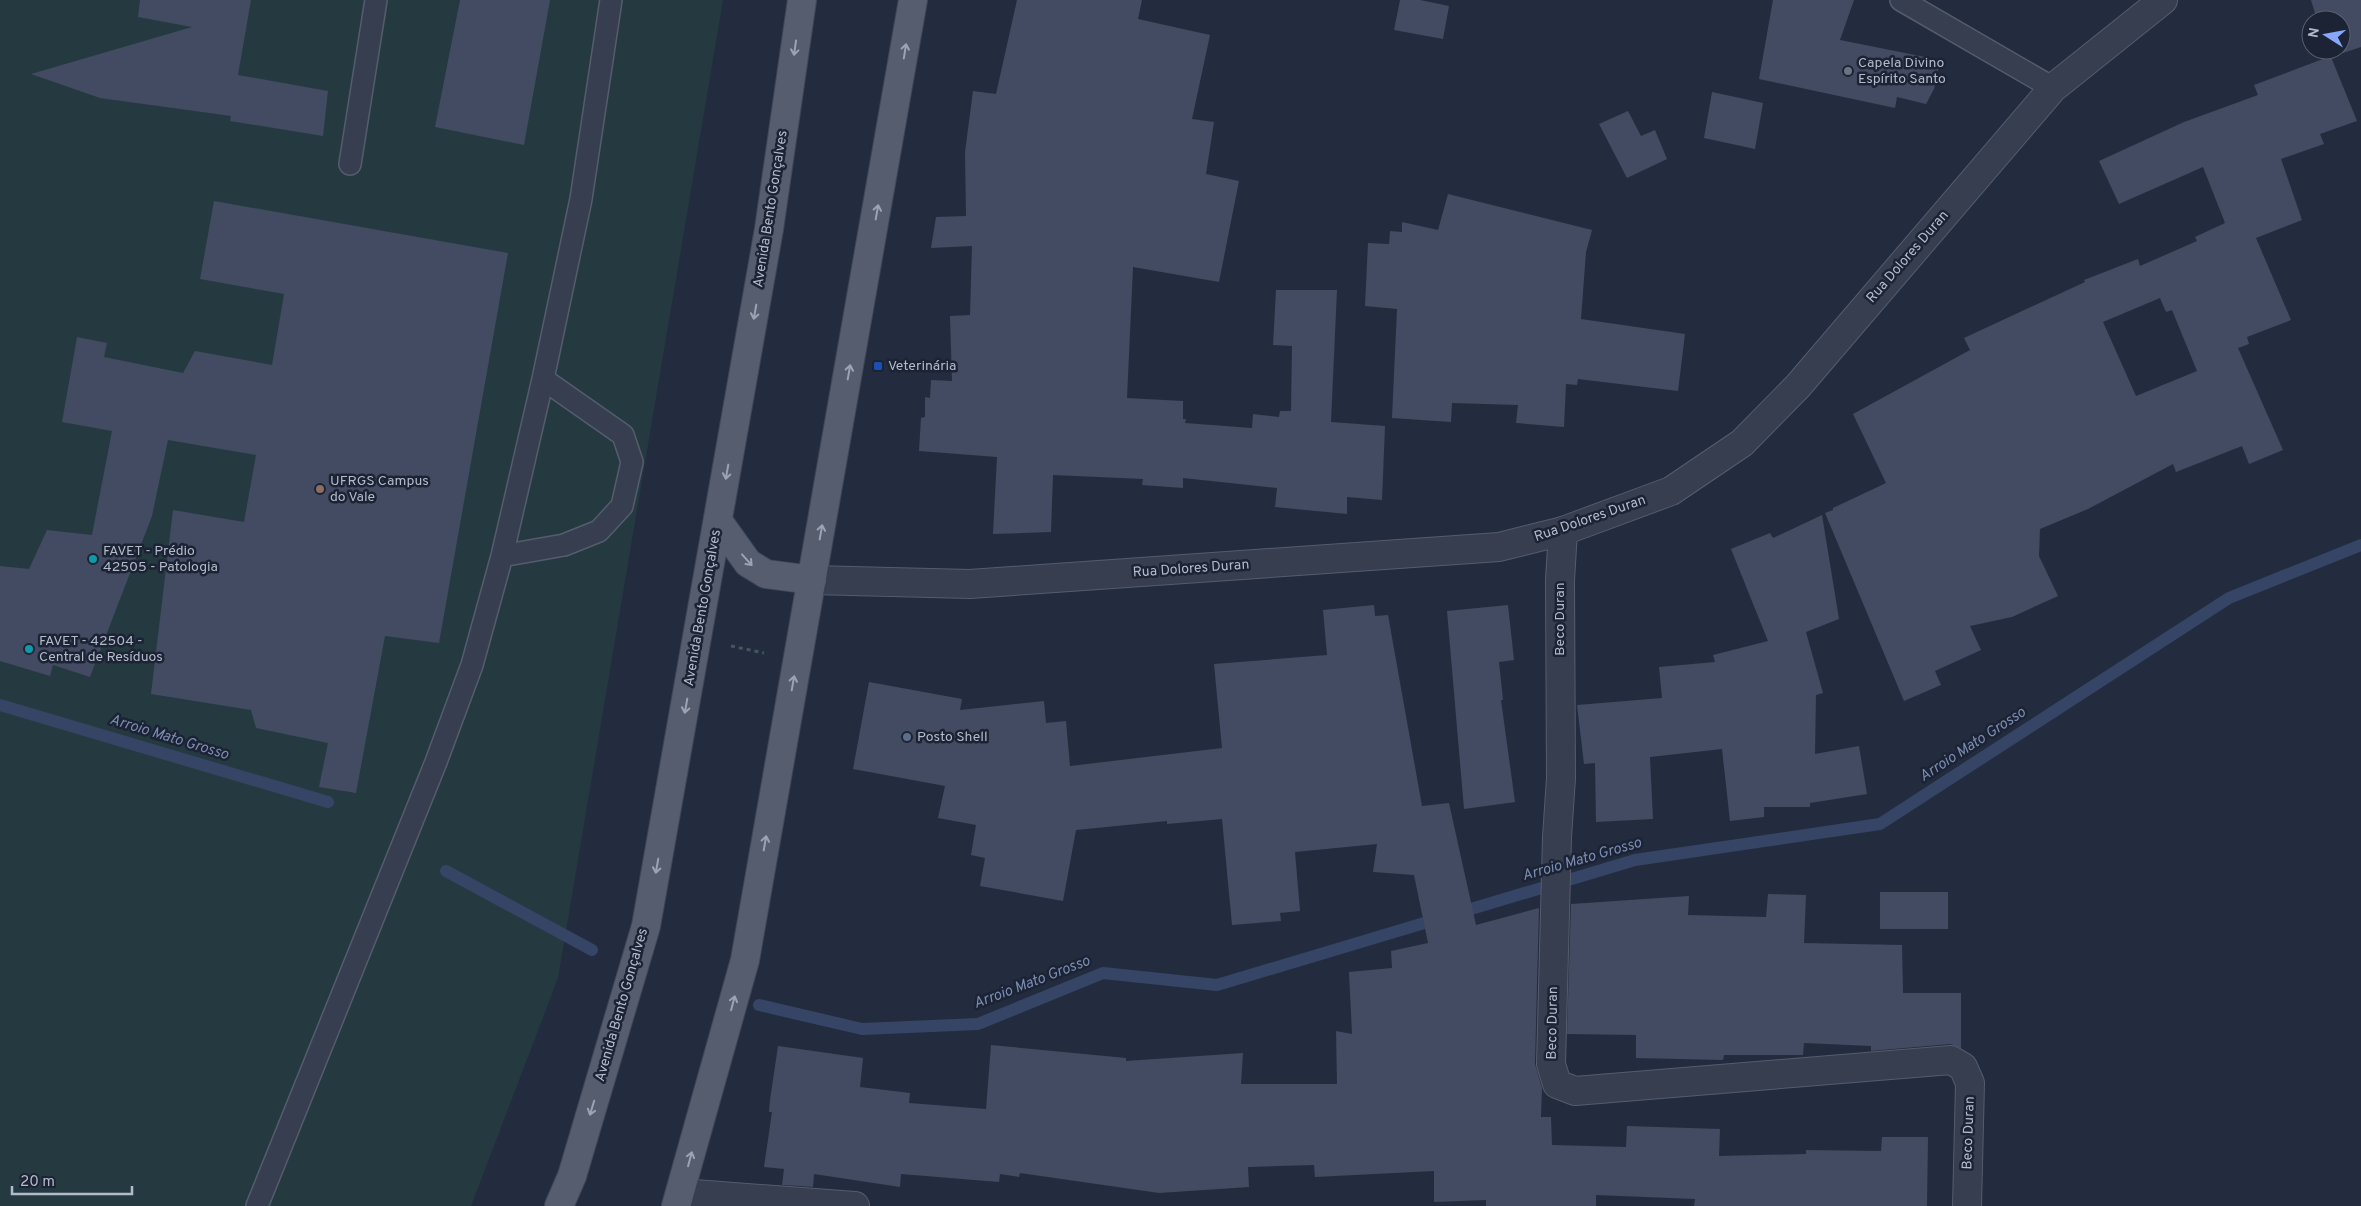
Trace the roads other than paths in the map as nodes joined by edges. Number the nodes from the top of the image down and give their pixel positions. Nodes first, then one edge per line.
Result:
1 (376, 0) edge
2 (612, 0) edge
3 (802, 0) edge
4 (912, 0) edge
5 (1901, 0) edge
6 (2163, 0) edge
7 (2053, 88) junction
8 (350, 164) dead end
9 (543, 379) junction
10 (718, 520) junction
11 (1563, 531) junction
12 (502, 556) junction
13 (812, 580) junction
14 (679, 1199) edge
15 (257, 1206) edge
16 (559, 1206) edge
17 (855, 1206) edge
18 (1967, 1206) edge

1 - 8 lane
2 - 9 lane
3 -> 10 main road, Avenida Bento Gonçalves
13 -> 4 main road
5 - 7 lane
6 - 7 street, Rua Dolores Duran
7 - 11 street, Rua Dolores Duran
9 - 12 lane
9 - 12 lane
10 -> 13 main road
10 -> 16 main road, Avenida Bento Gonçalves
11 - 13 street, Rua Dolores Duran
11 - 18 street, Beco Duran
12 - 15 lane
14 -> 13 main road
14 - 17 street

